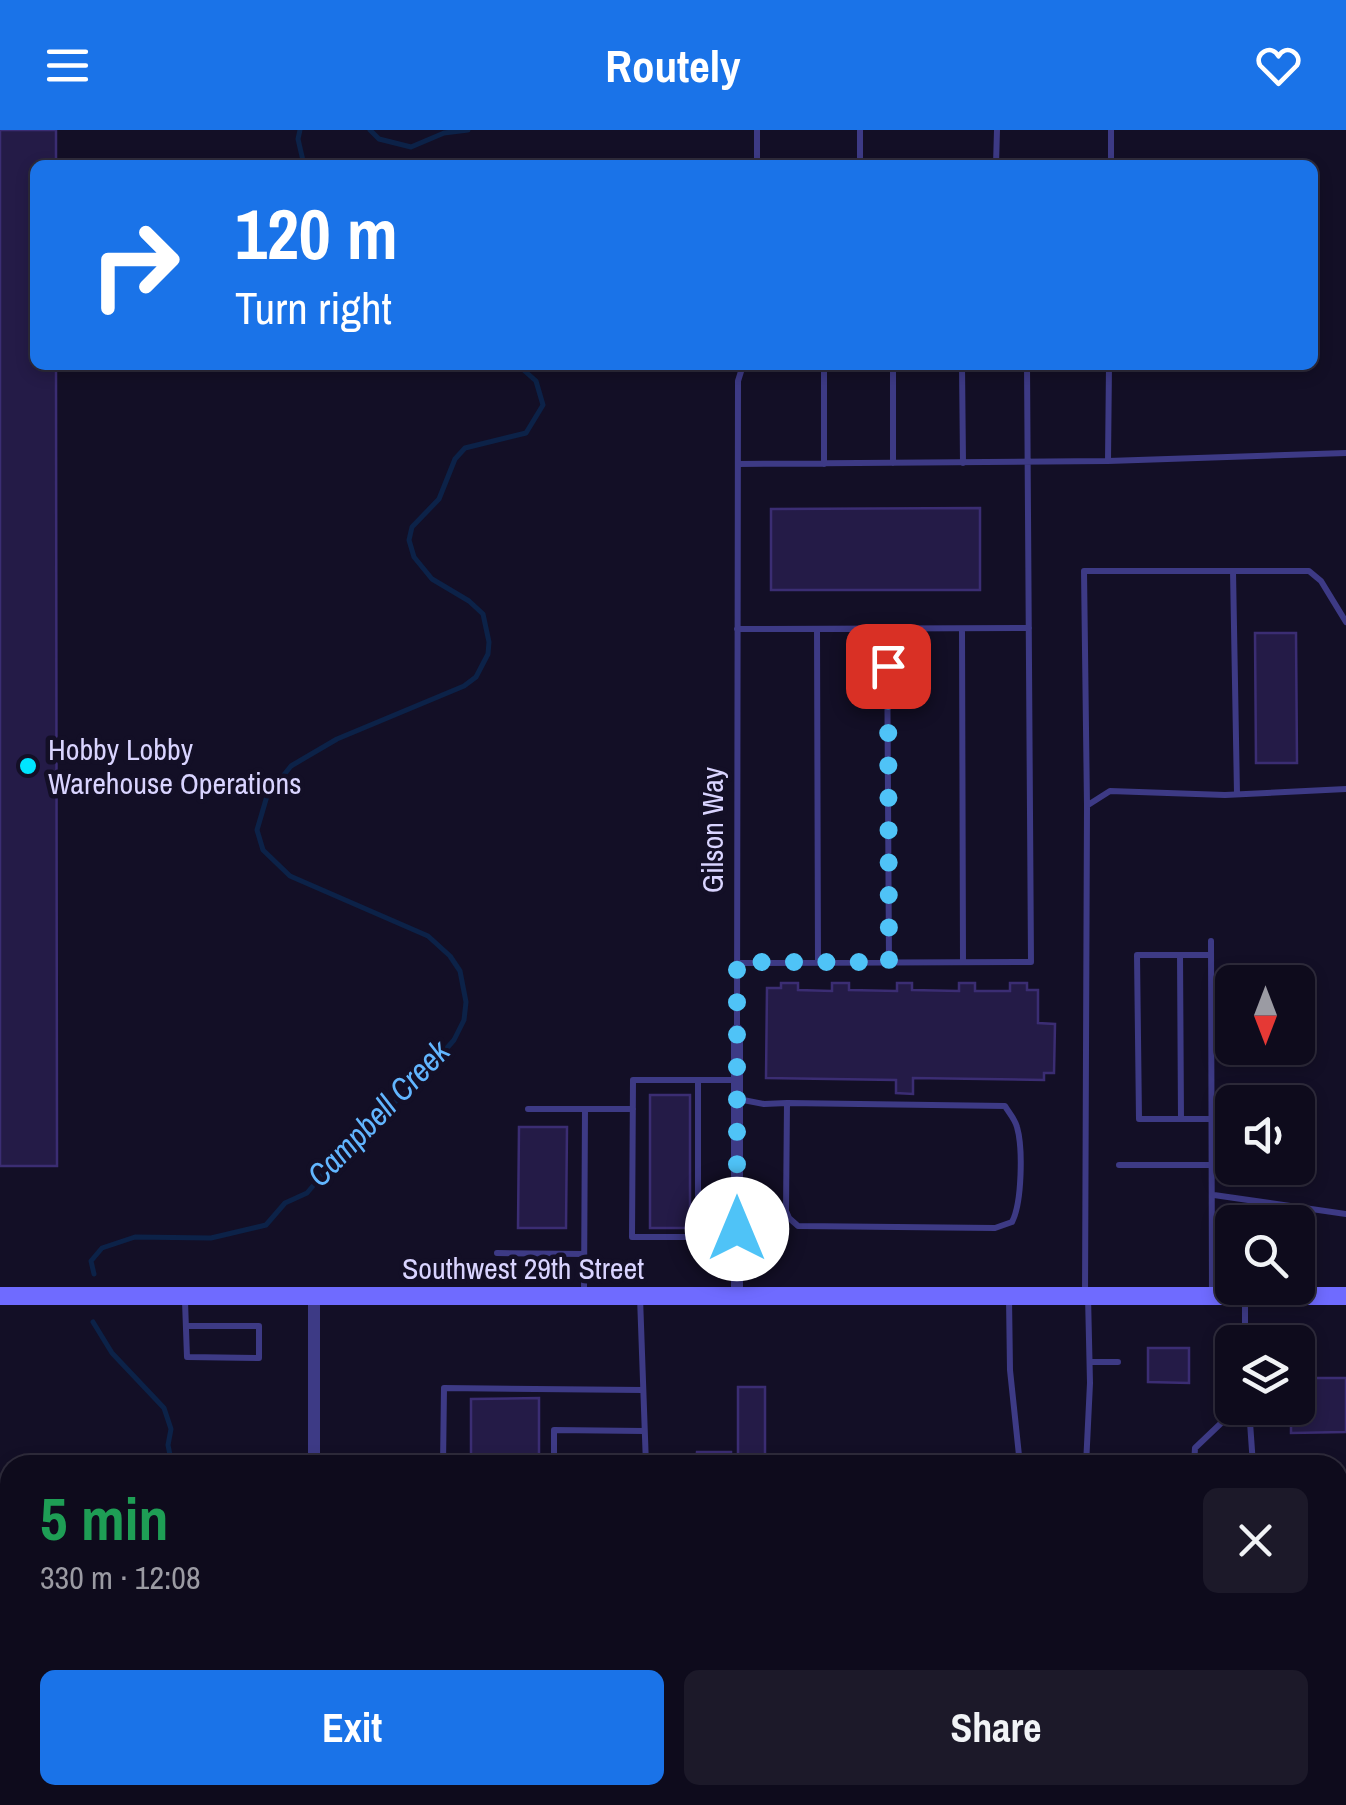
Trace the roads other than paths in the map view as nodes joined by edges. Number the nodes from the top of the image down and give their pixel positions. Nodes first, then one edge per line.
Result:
1 (756, 130) edge
2 (860, 130) edge
3 (996, 130) edge
4 (1111, 130) edge
5 (756, 160) edge
6 (860, 160) edge
7 (996, 160) edge
8 (1111, 160) edge
9 (741, 370) edge
10 (824, 370) edge
11 (894, 370) edge
12 (962, 370) edge
13 (1027, 370) edge
14 (1109, 370) edge
15 (1346, 453) edge
16 (1108, 461) junction
17 (894, 463) junction
18 (963, 463) junction
19 (1028, 463) junction
20 (738, 464) junction
21 (824, 464) junction
22 (1232, 571) junction
23 (1346, 622) edge
24 (888, 628) junction
25 (962, 628) junction
26 (1029, 628) junction
27 (737, 629) junction
28 (817, 629) junction
29 (1346, 789) edge
30 (1236, 794) junction
31 (1088, 806) junction
32 (1211, 941) dead end
33 (1180, 954) junction
34 (1211, 954) junction
35 (737, 962) junction
36 (818, 962) junction
37 (889, 962) junction
38 (962, 962) junction
39 (737, 1030) joint
40 (698, 1080) junction
41 (737, 1080) junction
42 (737, 1098) junction
43 (787, 1104) junction
44 (528, 1109) dead end
45 (585, 1109) junction
46 (633, 1109) junction
47 (1181, 1119) junction
48 (1213, 1119) junction
49 (1214, 1165) junction
50 (1119, 1166) dead end
51 (1214, 1195) junction
52 (1346, 1214) edge
53 (698, 1229) junction
54 (737, 1229) junction
55 (497, 1253) dead end
56 (584, 1254) junction
57 (0, 1296) edge
58 (185, 1296) junction
59 (314, 1296) junction
60 (584, 1296) junction
61 (640, 1296) junction
62 (736, 1296) junction
63 (1009, 1296) junction
64 (1087, 1296) junction
65 (1315, 1296) edge
66 (1346, 1296) edge
67 (1212, 1297) junction
68 (1215, 1297) edge
69 (186, 1326) junction
70 (1089, 1362) junction
71 (1118, 1362) dead end
72 (643, 1390) junction
73 (1219, 1425) edge
74 (1250, 1425) edge
75 (644, 1431) junction
76 (314, 1455) edge
77 (443, 1455) edge
78 (554, 1455) edge
79 (645, 1455) edge
80 (1019, 1455) edge
81 (1086, 1455) edge
82 (1195, 1455) edge
83 (1253, 1455) edge

1 - 5 lane
2 - 6 lane
3 - 7 lane
4 - 8 lane
9 - 20 lane, Gilson Way
10 - 21 lane
11 - 17 lane
12 - 18 lane
13 - 19 lane
14 - 16 lane
15 - 16 lane
16 - 19 lane
17 - 18 lane
17 - 21 lane
18 - 19 lane
19 - 26 lane
20 - 21 lane
20 - 27 lane, Gilson Way
22 - 23 lane
22 - 30 lane
22 - 31 lane
24 - 25 lane
24 - 28 lane
24 - 37 lane
25 - 26 lane
25 - 38 lane
26 - 38 lane
27 - 28 lane
27 - 35 lane, Gilson Way
28 - 36 lane
29 - 30 lane
30 - 31 lane
31 - 64 lane
32 - 34 lane
33 - 34 lane
33 - 47 lane
33 - 47 lane
34 - 48 lane
35 - 36 lane
35 - 39 lane, Gilson Way
36 - 37 lane
37 - 38 lane
39 - 41 street, Gilson Way
40 - 41 lane
40 - 46 lane
40 - 53 lane
41 - 42 street, Gilson Way
42 - 43 lane
42 - 54 street, Gilson Way
43 - 43 lane
44 - 45 lane
45 - 46 lane
45 - 56 lane
46 - 53 lane
47 - 48 lane
48 - 49 lane
49 - 50 lane
49 - 51 lane
51 - 52 lane
51 - 67 lane
53 - 54 lane
54 - 62 street, Gilson Way
55 - 56 lane
56 - 60 lane
57 - 58 street, Southwest 29th Street
58 - 59 street, Southwest 29th Street
58 - 69 lane
59 - 60 street, Southwest 29th Street
59 - 76 street
60 - 61 street, Southwest 29th Street
61 - 62 street, Southwest 29th Street
61 - 72 lane
62 - 63 street, Southwest 29th Street
63 - 64 street, Southwest 29th Street
63 - 80 lane
64 - 67 street, Southwest 29th Street
64 - 70 lane
65 - 66 street, Southwest 29th Street
67 - 68 street, Southwest 29th Street
69 - 69 lane
70 - 71 lane
70 - 81 lane
72 - 75 lane
72 - 77 lane
73 - 82 lane
74 - 83 lane
75 - 78 lane
75 - 79 lane

